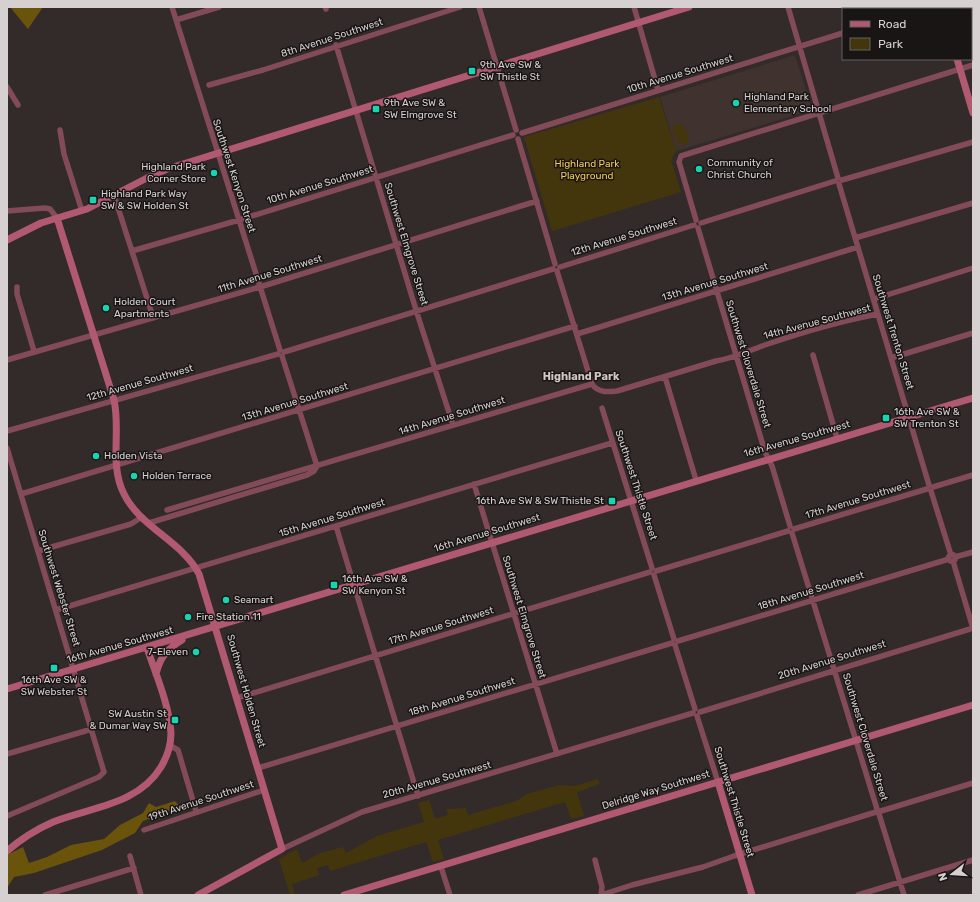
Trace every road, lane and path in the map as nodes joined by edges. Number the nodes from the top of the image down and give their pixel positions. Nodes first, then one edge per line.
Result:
1 (172, 7) edge
2 (219, 7) edge
3 (460, 7) edge
4 (479, 7) edge
5 (634, 7) edge
6 (688, 7) edge
7 (788, 7) edge
8 (176, 20) junction
9 (638, 22) junction
10 (842, 33) edge
11 (336, 45) junction
12 (799, 47) junction
13 (957, 60) edge
14 (973, 65) edge
15 (498, 67) junction
16 (960, 69) junction
17 (209, 85) dead end
18 (7, 87) edge
19 (658, 90) junction
20 (18, 105) dead end
21 (357, 110) junction
22 (973, 113) edge
23 (819, 114) junction
24 (60, 130) dead end
25 (516, 134) junction
26 (973, 142) edge
27 (218, 155) junction
28 (376, 177) junction
29 (839, 181) junction
30 (114, 195) junction
31 (537, 201) junction
32 (973, 203) edge
33 (7, 211) edge
34 (82, 211) junction
35 (57, 218) junction
36 (239, 220) junction
37 (697, 224) junction
38 (855, 238) junction
39 (7, 240) edge
40 (396, 244) junction
41 (858, 247) junction
42 (132, 251) junction
43 (556, 268) junction
44 (973, 268) edge
45 (17, 287) dead end
46 (260, 287) junction
47 (717, 291) junction
48 (874, 299) junction
49 (416, 310) junction
50 (878, 314) junction
51 (153, 317) junction
52 (575, 326) junction
53 (973, 333) edge
54 (94, 334) junction
55 (577, 334) junction
56 (34, 351) junction
57 (281, 353) junction
58 (813, 355) dead end
59 (736, 357) junction
60 (891, 358) junction
61 (7, 360) edge
62 (435, 369) junction
63 (665, 377) junction
64 (592, 384) junction
65 (973, 398) edge
66 (114, 400) junction
67 (602, 408) dead end
68 (299, 410) junction
69 (908, 417) junction
70 (453, 425) junction
71 (7, 431) edge
72 (837, 438) junction
73 (612, 442) junction
74 (7, 448) edge
75 (768, 458) junction
76 (116, 465) junction
77 (317, 466) junction
78 (973, 475) edge
79 (696, 480) junction
80 (474, 484) junction
81 (930, 488) junction
82 (21, 494) junction
83 (631, 500) junction
84 (167, 510) dead end
85 (142, 517) junction
86 (149, 523) junction
87 (336, 526) junction
88 (791, 530) junction
89 (492, 542) junction
90 (38, 552) junction
91 (973, 552) edge
92 (952, 558) junction
93 (196, 568) junction
94 (653, 572) junction
95 (355, 584) junction
96 (813, 600) junction
97 (56, 610) junction
98 (514, 613) junction
99 (216, 627) junction
100 (972, 628) edge
101 (190, 635) junction
102 (675, 642) junction
103 (147, 648) junction
104 (376, 655) junction
105 (74, 669) junction
106 (835, 670) junction
107 (156, 674) junction
108 (536, 684) junction
109 (7, 689) edge
110 (237, 698) junction
111 (973, 705) edge
112 (696, 712) junction
113 (398, 726) junction
114 (92, 729) junction
115 (856, 741) junction
116 (169, 744) junction
117 (7, 754) edge
118 (557, 754) junction
119 (258, 768) junction
120 (718, 782) junction
121 (973, 783) edge
122 (264, 790) junction
123 (418, 796) junction
124 (196, 811) junction
125 (878, 811) junction
126 (7, 816) edge
127 (144, 830) dead end
128 (282, 849) junction
129 (7, 851) edge
130 (740, 854) junction
131 (130, 856) dead end
132 (595, 860) dead end
133 (973, 860) edge
134 (440, 866) junction
135 (134, 868) junction
136 (900, 882) junction
137 (45, 895) edge
138 (141, 895) edge
139 (198, 895) edge
140 (344, 895) edge
141 (450, 895) edge
142 (601, 895) edge
143 (752, 895) edge
144 (858, 895) edge
145 (904, 895) edge

1 - 8 street, Southwest Kenyon Street
2 - 8 street
3 - 11 street, 8th Avenue Southwest
4 - 15 street
5 - 9 street
6 - 9 street
7 - 12 street, Southwest Trenton Street
8 - 27 street, Southwest Kenyon Street
9 - 15 street
9 - 19 street
10 - 12 street, 10th Avenue Southwest
11 - 17 street, 8th Avenue Southwest
11 - 21 street, Southwest Elmgrove Street
12 - 19 street, 10th Avenue Southwest
12 - 23 street, Southwest Trenton Street
13 - 16 street
14 - 16 street
15 - 21 street
15 - 25 street
16 - 22 street
16 - 23 street
18 - 20 street
19 - 25 street, 10th Avenue Southwest
21 - 27 street
21 - 28 street, Southwest Elmgrove Street
23 - 29 street, Southwest Trenton Street
23 - 37 street, Southwest Cloverdale Street
24 - 34 street
25 - 28 street, 10th Avenue Southwest
25 - 31 street
26 - 29 street, 12th Avenue Southwest
27 - 30 street
27 - 36 street, Southwest Kenyon Street
28 - 36 street, 10th Avenue Southwest
28 - 40 street, Southwest Elmgrove Street
29 - 37 street, 12th Avenue Southwest
29 - 38 street, Southwest Trenton Street
30 - 34 street
30 - 42 street
31 - 40 street, 11th Avenue Southwest
31 - 43 street
32 - 38 street
33 - 35 street
34 - 35 street
35 - 39 street
35 - 54 street, Southwest Holden Street
36 - 42 street, 10th Avenue Southwest
36 - 46 street, Southwest Kenyon Street
37 - 43 street, 12th Avenue Southwest
37 - 47 street, Southwest Cloverdale Street
38 - 41 street, Southwest Trenton Street
40 - 46 street, 11th Avenue Southwest
40 - 49 street, Southwest Elmgrove Street
41 - 47 street, 13th Avenue Southwest
41 - 48 street, Southwest Trenton Street
42 - 51 street
43 - 49 street, 12th Avenue Southwest
43 - 52 street
44 - 48 street, 14th Avenue Southwest
45 - 56 street
46 - 51 street, 11th Avenue Southwest
46 - 57 street, Southwest Kenyon Street
47 - 55 street, 13th Avenue Southwest
47 - 59 street, Southwest Cloverdale Street
48 - 50 street, Southwest Trenton Street
49 - 57 street, 12th Avenue Southwest
49 - 62 street, Southwest Elmgrove Street
50 - 59 street, 14th Avenue Southwest
50 - 60 street, Southwest Trenton Street
51 - 54 street, 11th Avenue Southwest
52 - 55 street
52 - 62 street, 13th Avenue Southwest
53 - 60 street
54 - 56 street, 11th Avenue Southwest
54 - 66 street, Southwest Holden Street
55 - 64 street
56 - 61 street, 11th Avenue Southwest
57 - 66 street, 12th Avenue Southwest
57 - 68 street, Southwest Kenyon Street
58 - 72 street
59 - 63 street, 14th Avenue Southwest
59 - 75 street, Southwest Cloverdale Street
60 - 69 street, Southwest Trenton Street
62 - 68 street, 13th Avenue Southwest
62 - 70 street, Southwest Elmgrove Street
63 - 64 street, 14th Avenue Southwest
63 - 79 street
64 - 70 street, 14th Avenue Southwest
65 - 69 street, 16th Avenue Southwest
66 - 71 street, 12th Avenue Southwest
66 - 76 street, Southwest Holden Street
67 - 73 street, Southwest Thistle Street
68 - 76 street, 13th Avenue Southwest
68 - 77 street, Southwest Kenyon Street
69 - 72 street, 16th Avenue Southwest
69 - 81 street, Southwest Trenton Street
70 - 77 street, 14th Avenue Southwest
72 - 75 street, 16th Avenue Southwest
73 - 80 street, 15th Avenue Southwest
73 - 83 street, Southwest Thistle Street
74 - 82 street, Southwest Webster Street
75 - 79 street, 16th Avenue Southwest
75 - 88 street, Southwest Cloverdale Street
76 - 82 street, 13th Avenue Southwest
76 - 85 street, Southwest Holden Street
77 - 84 street, 14th Avenue Southwest
77 - 86 street, 14th Avenue Southwest
78 - 81 street, 17th Avenue Southwest
79 - 83 street, 16th Avenue Southwest
80 - 87 street, 15th Avenue Southwest
80 - 89 street, Southwest Elmgrove Street
81 - 88 street, 17th Avenue Southwest
81 - 92 street, Southwest Trenton Street
82 - 90 street, Southwest Webster Street
83 - 89 street, 16th Avenue Southwest
83 - 94 street, Southwest Thistle Street
85 - 86 street, Southwest Holden Street
85 - 90 street
86 - 93 street, Southwest Holden Street
87 - 93 street, 15th Avenue Southwest
87 - 95 street
88 - 94 street, 17th Avenue Southwest
88 - 96 street, Southwest Cloverdale Street
89 - 95 street, 16th Avenue Southwest
89 - 98 street, Southwest Elmgrove Street
90 - 97 street, Southwest Webster Street
91 - 92 street, 18th Avenue Southwest
92 - 96 street, 18th Avenue Southwest
92 - 100 street, Southwest Trenton Street
93 - 97 street, 15th Avenue Southwest
93 - 99 street, Southwest Holden Street
94 - 98 street, 17th Avenue Southwest
94 - 102 street, Southwest Thistle Street
95 - 99 street, 16th Avenue Southwest
95 - 104 street
96 - 102 street, 18th Avenue Southwest
96 - 106 street, Southwest Cloverdale Street
97 - 105 street, Southwest Webster Street
98 - 104 street, 17th Avenue Southwest
98 - 108 street, Southwest Elmgrove Street
99 - 101 street, 16th Avenue Southwest
99 - 110 street, Southwest Holden Street
100 - 106 street, 20th Avenue Southwest
101 - 103 street, 16th Avenue Southwest
101 - 107 street
102 - 108 street, 18th Avenue Southwest
102 - 112 street, Southwest Thistle Street
103 - 105 street, 16th Avenue Southwest
103 - 107 street
104 - 110 street, 17th Avenue Southwest
104 - 113 street
105 - 109 street, 16th Avenue Southwest
105 - 114 street, Southwest Webster Street
106 - 112 street, 20th Avenue Southwest
106 - 115 street, Southwest Cloverdale Street
107 - 116 street
108 - 113 street, 18th Avenue Southwest
108 - 118 street, Southwest Elmgrove Street
110 - 119 street, Southwest Holden Street
111 - 115 street, Delridge Way Southwest
112 - 118 street, 20th Avenue Southwest
112 - 120 street, Southwest Thistle Street
113 - 119 street, 18th Avenue Southwest
113 - 123 street
114 - 117 street
114 - 126 street, Southwest Webster Street
115 - 120 street, Delridge Way Southwest
115 - 125 street, Southwest Cloverdale Street
116 - 124 street
116 - 129 street
118 - 123 street, 20th Avenue Southwest
119 - 122 street, Southwest Holden Street
120 - 130 street, Southwest Thistle Street
120 - 134 street, Delridge Way Southwest
121 - 125 street
122 - 124 street, 19th Avenue Southwest
122 - 128 street, Southwest Holden Street
123 - 128 street, 20th Avenue Southwest
124 - 127 street, 19th Avenue Southwest
125 - 130 street
125 - 136 street, Southwest Cloverdale Street
128 - 139 street, 20th Avenue Southwest
130 - 142 street
130 - 143 street, Southwest Thistle Street
131 - 135 street
132 - 142 street
133 - 136 street
134 - 140 street, Delridge Way Southwest
134 - 141 street
135 - 137 street
135 - 138 street
136 - 144 street
136 - 145 street, Southwest Cloverdale Street

